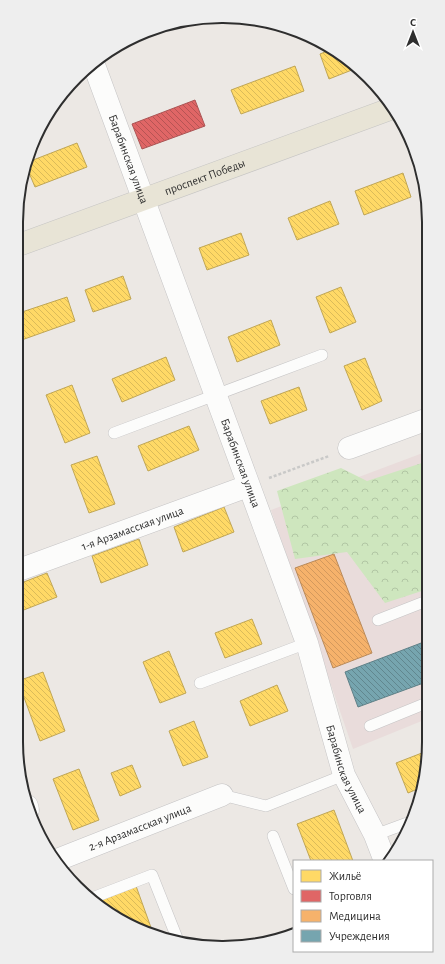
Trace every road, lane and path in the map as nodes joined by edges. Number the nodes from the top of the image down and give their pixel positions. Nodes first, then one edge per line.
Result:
1 (95, 69) edge
2 (387, 110) edge
3 (143, 199) junction
4 (23, 243) edge
5 (322, 355) dead end
6 (216, 396) junction
7 (422, 421) edge
8 (114, 433) dead end
9 (349, 448) joint
10 (248, 486) junction
11 (23, 568) edge
12 (422, 602) edge
13 (378, 620) dead end
14 (307, 643) junction
15 (200, 683) dead end
16 (422, 705) edge
17 (370, 726) dead end
18 (344, 775) junction
19 (222, 795) joint
20 (404, 824) edge
21 (375, 834) junction
22 (273, 836) dead end
23 (61, 858) edge
24 (384, 858) edge
25 (293, 886) edge
26 (97, 896) edge
27 (176, 935) edge

1 - 3 street, Барабинская улица
2 - 3 main road, проспект Победы
3 - 4 main road, проспект Победы
3 - 6 street, Барабинская улица
5 - 6 lane
6 - 8 lane
6 - 10 street, Барабинская улица
7 - 9 street
9 - 10 path
10 - 11 street, 1-я Арзамасская улица
10 - 14 street, Барабинская улица
12 - 13 lane
14 - 15 lane
14 - 18 street, Барабинская улица
16 - 17 lane
18 - 19 lane
18 - 21 street, Барабинская улица
19 - 23 street, 2-я Арзамасская улица
20 - 21 lane
21 - 24 street, Барабинская улица
22 - 25 lane
26 - 27 lane

